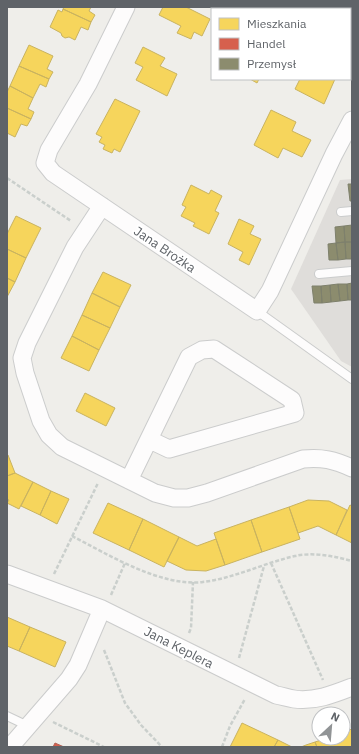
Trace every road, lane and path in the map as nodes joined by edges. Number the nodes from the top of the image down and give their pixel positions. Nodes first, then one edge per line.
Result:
1 (126, 7) edge
2 (352, 120) edge
3 (7, 178) edge
4 (102, 206) junction
5 (352, 211) edge
6 (341, 212) dead end
7 (85, 231) junction
8 (352, 272) edge
9 (319, 274) dead end
10 (258, 311) junction
11 (352, 379) edge
12 (150, 440) junction
13 (105, 468) junction
14 (352, 468) edge
15 (129, 480) junction
16 (72, 536) junction
17 (352, 561) edge
18 (125, 563) junction
19 (271, 563) junction
20 (264, 566) junction
21 (7, 574) edge
22 (193, 582) junction
23 (48, 588) junction
24 (103, 609) junction
25 (94, 628) junction
26 (182, 649) junction
27 (234, 675) junction
28 (253, 684) junction
29 (352, 687) edge
30 (330, 695) junction
31 (7, 716) edge
32 (33, 720) junction
33 (10, 747) edge
34 (104, 747) edge
35 (162, 747) edge
36 (222, 747) edge

1 - 4 street, Jana Brożka
2 - 10 street
3 - 7 path
4 - 7 street
4 - 10 street, Jana Brożka
5 - 6 lane
7 - 13 street
8 - 9 lane
10 - 11 lane
12 - 12 street
12 - 15 street
13 - 15 street
13 - 16 path
14 - 15 street
16 - 18 path
16 - 23 path
17 - 19 path
18 - 22 path
18 - 24 path
19 - 20 path
19 - 30 path
20 - 22 path
20 - 27 path
21 - 23 street, Jana Keplera
22 - 26 path
23 - 24 street, Jana Keplera
24 - 25 street
24 - 26 street, Jana Keplera
25 - 32 street
25 - 35 path
26 - 27 street, Jana Keplera
27 - 28 street, Jana Keplera
28 - 30 street, Jana Keplera
28 - 36 path
29 - 30 street, Jana Keplera
31 - 32 lane
32 - 33 street
32 - 34 path

